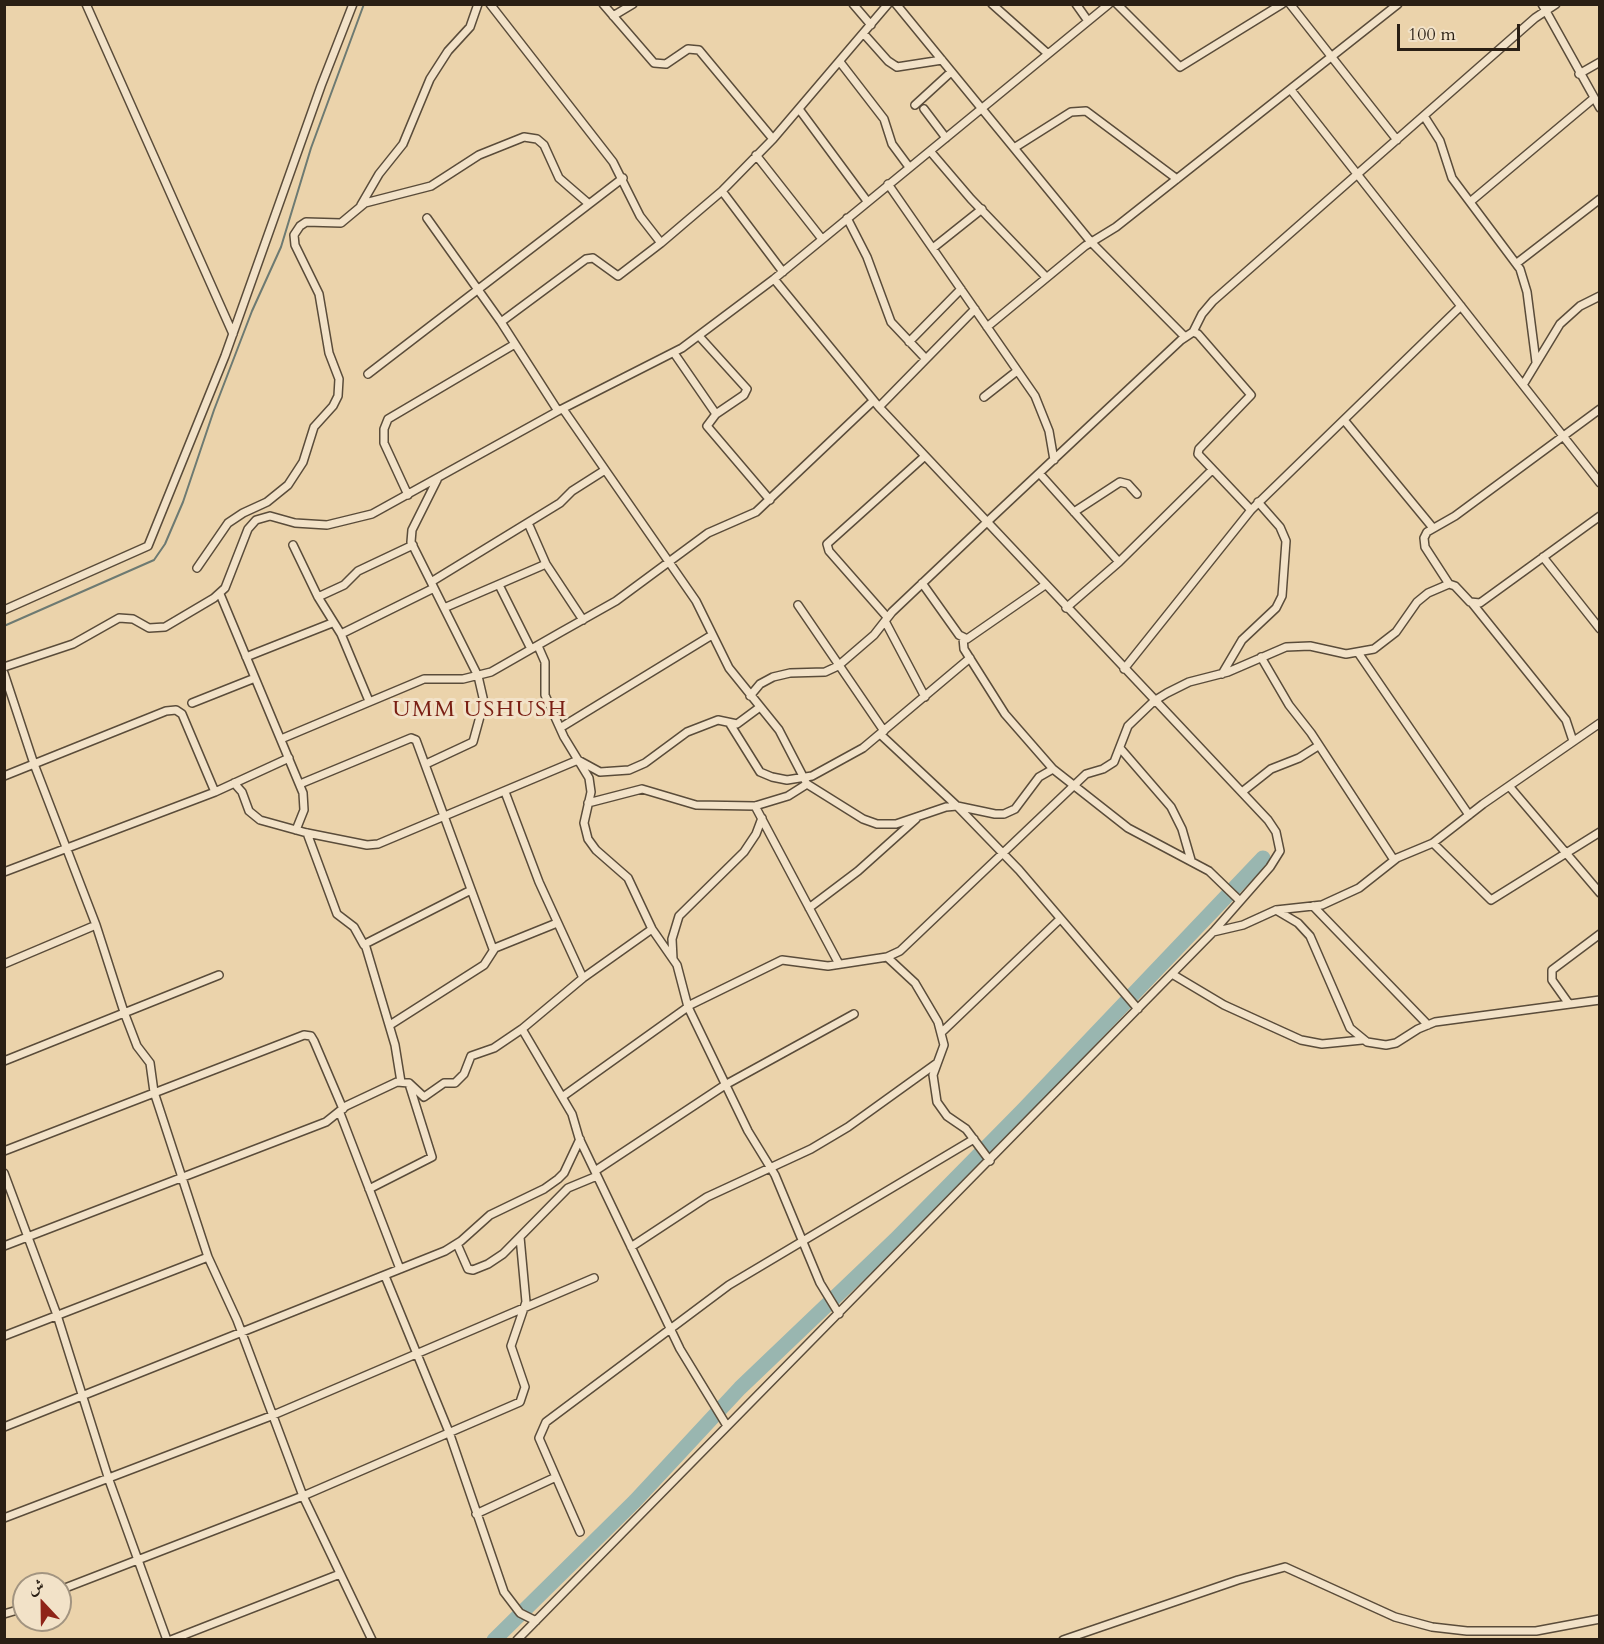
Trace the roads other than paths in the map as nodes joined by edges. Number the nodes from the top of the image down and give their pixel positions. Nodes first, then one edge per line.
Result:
1 (86, 4) edge
2 (354, 4) edge
3 (478, 4) edge
4 (490, 4) edge
5 (603, 4) edge
6 (633, 4) edge
7 (853, 4) edge
8 (888, 4) edge
9 (896, 4) edge
10 (992, 4) edge
11 (1076, 4) edge
12 (1109, 4) edge
13 (1117, 4) edge
14 (1282, 4) edge
15 (1290, 4) edge
16 (1398, 4) edge
17 (1556, 4) edge
18 (1543, 8) edge
19 (613, 16) junction
20 (1088, 21) junction
21 (871, 25) junction
22 (864, 34) junction
23 (1047, 53) junction
24 (1331, 57) junction
25 (942, 60) junction
26 (840, 62) junction
27 (1599, 62) edge
28 (951, 72) junction
29 (1579, 74) junction
30 (1291, 90) junction
31 (1594, 98) junction
32 (915, 105) dead end
33 (981, 108) junction
34 (1599, 108) edge
35 (799, 109) junction
36 (924, 109) dead end
37 (1424, 116) junction
38 (946, 138) junction
39 (773, 139) junction
40 (1397, 140) junction
41 (1014, 148) junction
42 (930, 150) junction
43 (756, 155) junction
44 (909, 167) junction
45 (1358, 174) junction
46 (622, 178) junction
47 (1177, 179) junction
48 (888, 184) junction
49 (722, 191) junction
50 (1599, 199) edge
51 (867, 201) junction
52 (1470, 202) junction
53 (589, 204) junction
54 (361, 205) junction
55 (982, 209) junction
56 (427, 218) dead end
57 (847, 218) junction
58 (822, 239) junction
59 (1091, 242) junction
60 (661, 243) junction
61 (933, 248) junction
62 (1517, 263) junction
63 (783, 272) junction
64 (1046, 277) junction
65 (774, 279) junction
66 (478, 289) junction
67 (961, 289) junction
68 (1599, 296) edge
69 (1461, 306) junction
70 (975, 309) junction
71 (501, 322) junction
72 (987, 327) junction
73 (1193, 332) junction
74 (232, 334) junction
75 (699, 336) junction
76 (1185, 337) junction
77 (909, 342) junction
78 (515, 344) junction
79 (674, 353) junction
80 (925, 358) junction
81 (1536, 362) junction
82 (1017, 370) junction
83 (368, 374) dead end
84 (1523, 385) junction
85 (984, 397) dead end
86 (873, 401) junction
87 (879, 407) junction
88 (1599, 409) edge
89 (561, 410) junction
90 (716, 414) junction
91 (1344, 420) junction
92 (1562, 435) junction
93 (925, 456) junction
94 (1054, 460) junction
95 (605, 470) junction
96 (1212, 470) junction
97 (1040, 474) junction
98 (438, 480) junction
99 (1599, 483) edge
100 (1137, 494) dead end
101 (408, 495) junction
102 (770, 500) junction
103 (1258, 502) junction
104 (260, 507) junction
105 (1251, 510) junction
106 (1074, 512) junction
107 (1599, 516) edge
108 (263, 517) junction
109 (987, 522) junction
110 (528, 523) junction
111 (1432, 528) junction
112 (293, 545) dead end
113 (413, 545) junction
114 (1543, 557) junction
115 (1119, 562) junction
116 (667, 563) junction
117 (546, 564) junction
118 (197, 568) dead end
119 (922, 583) junction
120 (1449, 584) junction
121 (432, 585) junction
122 (499, 585) junction
123 (1045, 585) junction
124 (220, 594) junction
125 (318, 597) junction
126 (1472, 603) junction
127 (798, 605) dead end
128 (444, 608) junction
129 (1066, 608) junction
130 (4, 610) edge
131 (886, 619) junction
132 (583, 620) junction
133 (332, 623) junction
134 (1598, 624) edge
135 (341, 634) junction
136 (712, 635) junction
137 (963, 638) junction
138 (535, 647) junction
139 (1359, 654) junction
140 (246, 657) junction
141 (1261, 657) junction
142 (970, 658) junction
143 (838, 666) junction
144 (4, 667) edge
145 (1124, 669) junction
146 (4, 673) edge
147 (1222, 674) junction
148 (478, 676) junction
149 (255, 678) junction
150 (750, 696) junction
151 (925, 697) junction
152 (369, 701) junction
153 (1154, 701) junction
154 (192, 703) dead end
155 (760, 707) junction
156 (1599, 723) edge
157 (730, 724) junction
158 (560, 728) junction
159 (882, 732) junction
160 (281, 739) junction
161 (1574, 741) junction
162 (1318, 746) junction
163 (1120, 748) junction
164 (289, 758) junction
165 (578, 760) junction
166 (34, 764) junction
167 (426, 764) junction
168 (1053, 769) junction
169 (4, 776) edge
170 (805, 781) junction
171 (234, 783) junction
172 (300, 784) junction
173 (1075, 785) junction
174 (1509, 786) junction
175 (215, 792) junction
176 (505, 792) junction
177 (1242, 792) junction
178 (588, 803) junction
179 (755, 806) junction
180 (957, 806) junction
181 (1469, 815) junction
182 (918, 817) junction
183 (444, 818) junction
184 (762, 818) junction
185 (296, 830) junction
186 (1599, 832) edge
187 (307, 833) junction
188 (1433, 843) junction
189 (67, 848) junction
190 (1002, 853) junction
191 (1567, 854) junction
192 (1191, 860) junction
193 (1394, 860) junction
194 (4, 872) edge
195 (471, 891) junction
196 (1599, 893) edge
197 (1240, 901) junction
198 (1313, 906) junction
199 (809, 908) junction
200 (1276, 910) junction
201 (1060, 919) junction
202 (557, 923) junction
203 (96, 925) junction
204 (652, 929) junction
205 (1213, 932) junction
206 (1599, 934) edge
207 (364, 945) junction
208 (493, 949) junction
209 (887, 957) junction
210 (673, 960) junction
211 (4, 964) edge
212 (839, 964) junction
213 (1172, 974) junction
214 (219, 975) dead end
215 (583, 978) junction
216 (1599, 1000) edge
217 (1569, 1004) junction
218 (688, 1007) junction
219 (1138, 1009) junction
220 (124, 1012) junction
221 (855, 1014) dead end
222 (390, 1024) junction
223 (1428, 1024) junction
224 (522, 1029) junction
225 (942, 1032) junction
226 (1362, 1040) junction
227 (4, 1061) edge
228 (937, 1063) junction
229 (405, 1083) junction
230 (725, 1085) junction
231 (154, 1092) junction
232 (562, 1097) junction
233 (341, 1111) junction
234 (580, 1139) junction
235 (974, 1140) junction
236 (4, 1152) edge
237 (990, 1161) junction
238 (770, 1166) junction
239 (4, 1173) edge
240 (596, 1173) junction
241 (181, 1178) junction
242 (369, 1189) junction
243 (30, 1236) junction
244 (520, 1237) junction
245 (802, 1240) junction
246 (456, 1244) junction
247 (4, 1246) edge
248 (631, 1247) junction
249 (208, 1257) junction
250 (400, 1269) junction
251 (384, 1276) junction
252 (594, 1278) dead end
253 (525, 1308) junction
254 (839, 1314) junction
255 (57, 1315) junction
256 (670, 1328) junction
257 (241, 1334) junction
258 (4, 1336) edge
259 (417, 1356) junction
260 (81, 1397) junction
261 (271, 1416) junction
262 (727, 1426) junction
263 (4, 1427) edge
264 (449, 1432) junction
265 (556, 1477) junction
266 (109, 1480) junction
267 (303, 1496) junction
268 (476, 1514) junction
269 (4, 1518) edge
270 (580, 1532) dead end
271 (139, 1559) junction
272 (340, 1574) junction
273 (72, 1585) edge
274 (1599, 1619) edge
275 (536, 1621) junction
276 (169, 1640) edge
277 (372, 1640) edge
278 (517, 1640) edge
279 (1063, 1640) edge

1 - 74 street
2 - 74 street
3 - 54 street
4 - 46 street
5 - 19 street
6 - 19 street
7 - 21 street
8 - 21 street
9 - 25 street
10 - 23 street
11 - 20 street
12 - 20 street
13 - 14 street
15 - 24 street
16 - 24 street
17 - 18 street
18 - 29 street
18 - 37 street
19 - 39 street
20 - 23 street
21 - 22 street
22 - 25 street
22 - 26 street
23 - 33 street
24 - 30 street
24 - 40 street
25 - 28 street
26 - 35 street
26 - 44 street
27 - 29 street
28 - 32 street
28 - 33 street
29 - 31 street
30 - 45 street
30 - 47 street
31 - 34 street
31 - 52 street
33 - 38 street
33 - 41 street
35 - 39 street
35 - 51 street
36 - 38 street
37 - 40 street
37 - 52 street
38 - 42 street
39 - 43 street
40 - 45 street
41 - 47 street
41 - 59 street
42 - 44 street
42 - 55 street
43 - 49 street
43 - 58 street
44 - 48 street
45 - 69 street
45 - 73 street
46 - 53 street
46 - 60 street
47 - 59 street
48 - 51 street
48 - 61 street
49 - 60 street
49 - 63 street
50 - 62 street
51 - 57 street
52 - 62 street
53 - 54 street
53 - 66 street
54 - 104 street
55 - 61 street
55 - 64 street
56 - 66 street
57 - 58 street
57 - 77 street
58 - 63 street
59 - 64 street
59 - 76 street
60 - 71 street
61 - 67 street
62 - 81 street
63 - 65 street
64 - 72 street
65 - 75 street
65 - 86 street
66 - 71 street
66 - 83 street
67 - 70 street
67 - 77 street
68 - 81 street
69 - 84 street
69 - 91 street
70 - 72 street
70 - 80 street
71 - 78 street
72 - 82 street
73 - 76 street
73 - 96 street
74 - 130 street
75 - 79 street
75 - 90 street
76 - 94 street
77 - 80 street
78 - 89 street
78 - 101 street
79 - 89 street
79 - 90 street
80 - 87 street
81 - 84 street
82 - 85 street
82 - 94 street
84 - 92 street
86 - 87 street
86 - 102 street
87 - 93 street
88 - 92 street
89 - 95 street
89 - 98 street
90 - 102 street
91 - 103 street
91 - 111 street
92 - 99 street
92 - 111 street
93 - 109 street
93 - 131 street
94 - 97 street
95 - 110 street
95 - 116 street
96 - 105 street
96 - 115 street
97 - 106 street
97 - 109 street
98 - 101 street
98 - 113 street
100 - 106 street
101 - 108 street
102 - 116 street
103 - 105 street
103 - 147 street
104 - 108 street
104 - 118 street
105 - 145 street
106 - 115 street
107 - 114 street
108 - 124 street
109 - 119 street
109 - 123 street
110 - 117 street
110 - 121 street
111 - 120 street
112 - 125 street
113 - 121 street
113 - 125 street
114 - 126 street
114 - 134 street
115 - 129 street
116 - 132 street
116 - 136 street
117 - 122 street
117 - 132 street
119 - 131 street
119 - 137 street
120 - 126 street
120 - 139 street
121 - 128 street
121 - 135 street
122 - 128 street
122 - 138 street
123 - 129 street
123 - 137 street
124 - 140 street
124 - 144 street
125 - 133 street
126 - 161 street
127 - 143 street
128 - 148 street
129 - 145 street
131 - 143 street
131 - 151 street
132 - 138 street
133 - 135 street
133 - 140 street
135 - 152 street
136 - 150 street
136 - 158 street
137 - 142 street
138 - 148 street
138 - 158 street
139 - 141 street
139 - 181 street
140 - 149 street
141 - 147 street
141 - 162 street
142 - 151 street
142 - 168 street
143 - 150 street
143 - 159 street
145 - 153 street
146 - 166 street
147 - 153 street
148 - 152 street
148 - 167 street
149 - 154 street
149 - 160 street
150 - 155 street
151 - 159 street
152 - 160 street
153 - 163 street
153 - 177 street
155 - 157 street
155 - 170 street
156 - 161 street
157 - 165 street
157 - 170 street
158 - 165 street
159 - 170 street
159 - 180 street
160 - 164 street
161 - 174 street
162 - 177 street
162 - 193 street
163 - 173 street
163 - 192 street
164 - 171 street
164 - 172 street
165 - 176 street
165 - 178 street
166 - 169 street
166 - 175 street
166 - 189 street
167 - 172 street
167 - 183 street
168 - 173 street
168 - 180 street
170 - 179 street
170 - 182 street
171 - 175 street
171 - 185 street
172 - 185 street
173 - 190 street
173 - 192 street
174 - 181 street
174 - 191 street
175 - 189 street
176 - 183 street
176 - 202 street
177 - 197 street
178 - 179 street
178 - 204 street
179 - 184 street
180 - 182 street
180 - 190 street
181 - 188 street
182 - 199 street
183 - 187 street
183 - 195 street
184 - 199 street
184 - 210 street
185 - 187 street
186 - 191 street
187 - 207 street
188 - 191 street
188 - 193 street
189 - 194 street
189 - 203 street
190 - 201 street
190 - 209 street
191 - 196 street
192 - 197 street
193 - 198 street
195 - 207 street
195 - 208 street
197 - 205 street
198 - 200 street
198 - 223 street
199 - 212 street
200 - 205 street
200 - 226 street
201 - 219 street
201 - 225 street
202 - 208 street
202 - 215 street
203 - 211 street
203 - 220 street
204 - 210 street
204 - 215 street
205 - 213 street
206 - 217 street
207 - 222 street
208 - 222 street
209 - 212 street
209 - 225 street
210 - 218 street
212 - 218 street
213 - 219 street
213 - 226 street
214 - 220 street
215 - 224 street
216 - 217 street
217 - 223 street
218 - 230 street
218 - 232 street
219 - 237 street
220 - 227 street
220 - 231 street
221 - 230 street
222 - 229 street
223 - 226 street
224 - 229 street
224 - 232 street
225 - 228 street
228 - 235 street
228 - 238 street
229 - 233 street
229 - 242 street
230 - 238 street
230 - 240 street
231 - 233 street
231 - 236 street
231 - 241 street
232 - 234 street
233 - 241 street
233 - 242 street
234 - 240 street
234 - 246 street
235 - 237 street
235 - 245 street
237 - 254 street
238 - 245 street
238 - 248 street
239 - 243 street
240 - 244 street
240 - 248 street
241 - 243 street
241 - 249 street
242 - 250 street
243 - 247 street
243 - 255 street
244 - 246 street
244 - 253 street
245 - 254 street
245 - 256 street
246 - 250 street
248 - 256 street
249 - 255 street
249 - 257 street
250 - 251 street
251 - 257 street
251 - 259 street
252 - 253 street
253 - 259 street
253 - 264 street
254 - 262 street
255 - 258 street
255 - 260 street
256 - 262 street
256 - 265 street
257 - 260 street
257 - 261 street
259 - 261 street
259 - 264 street
260 - 263 street
260 - 266 street
261 - 266 street
261 - 267 street
262 - 275 street
264 - 267 street
264 - 268 street
265 - 268 street
265 - 270 street
266 - 269 street
266 - 271 street
267 - 271 street
267 - 272 street
268 - 275 street
271 - 273 street
271 - 276 street
272 - 276 street
272 - 277 street
274 - 279 street
275 - 278 street

